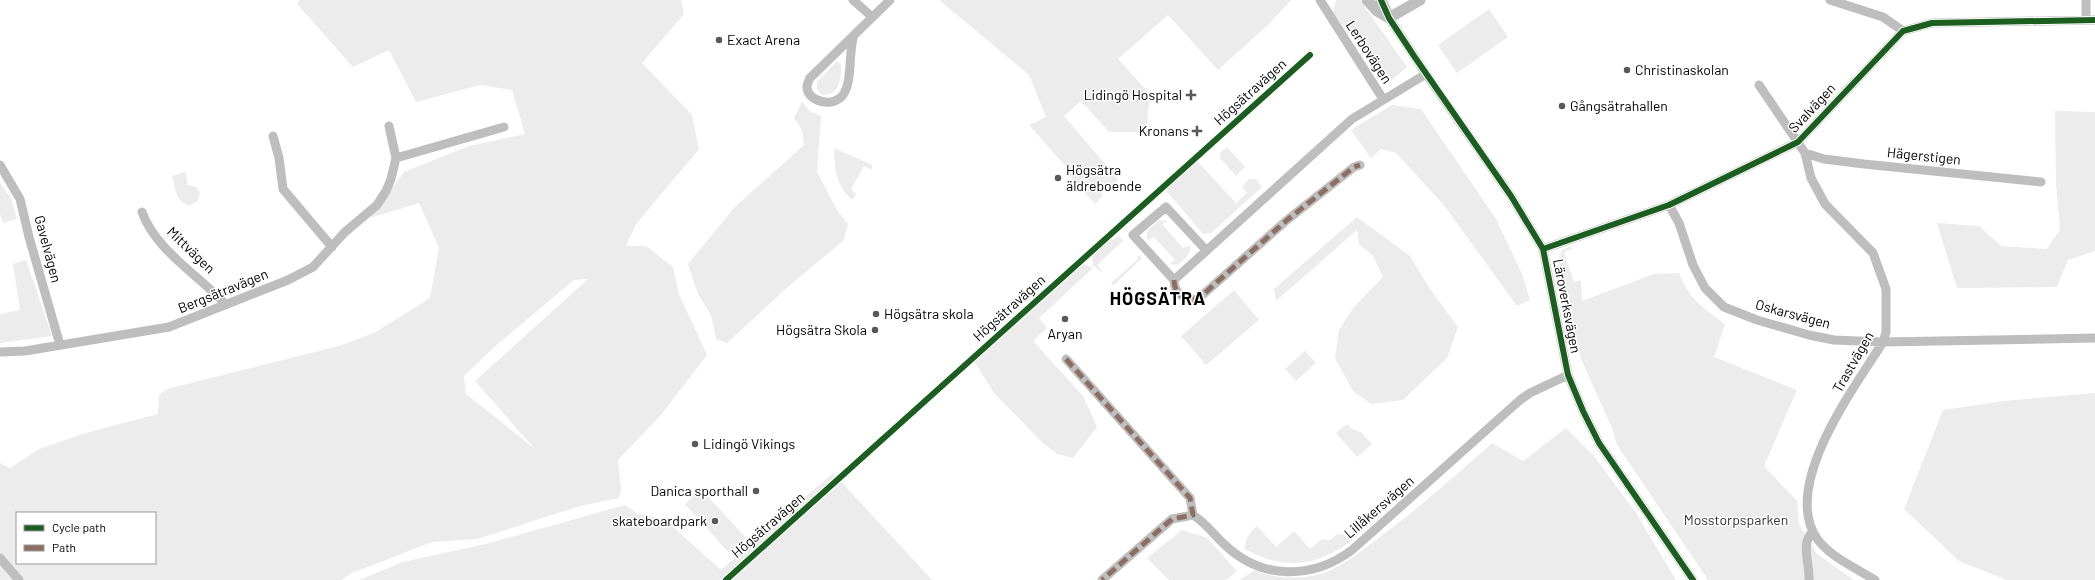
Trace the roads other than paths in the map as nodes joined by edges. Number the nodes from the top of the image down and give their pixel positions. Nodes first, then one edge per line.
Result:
1 (853, 0) edge
2 (890, 0) edge
3 (1320, 0) edge
4 (1367, 0) edge
5 (1381, 0) edge
6 (1420, 0) edge
7 (1830, 0) edge
8 (2086, 0) edge
9 (871, 16) junction
10 (1389, 18) junction
11 (2091, 20) edge
12 (1904, 31) junction
13 (854, 35) junction
14 (1426, 74) junction
15 (1760, 85) dead end
16 (1383, 99) junction
17 (389, 126) dead end
18 (504, 128) dead end
19 (273, 136) dead end
20 (1798, 142) junction
21 (1805, 153) junction
22 (396, 158) junction
23 (0, 165) edge
24 (1360, 165) dead end
25 (2041, 182) dead end
26 (1668, 205) junction
27 (142, 212) dead end
28 (332, 247) junction
29 (1543, 249) junction
30 (1206, 250) junction
31 (1174, 280) junction
32 (226, 305) junction
33 (2095, 338) edge
34 (1883, 342) junction
35 (60, 345) junction
36 (0, 352) edge
37 (1066, 358) dead end
38 (1568, 375) junction
39 (1193, 515) junction
40 (1813, 531) junction
41 (0, 558) edge
42 (19, 580) edge
43 (1102, 580) edge
44 (1694, 580) edge
45 (1809, 580) edge
46 (1875, 580) edge

1 - 9 street
2 - 9 street
3 - 16 street, Lerbovägen
4 - 10 street, Läroverksvägen
5 - 10 street, Läroverksvägen
6 - 10 street
7 - 12 street
8 - 11 street
9 - 13 street
10 - 14 street, Läroverksvägen
11 - 12 street
12 - 20 street, Svalvägen
13 - 13 street
14 - 16 street
14 - 29 street, Läroverksvägen
15 - 20 street, Trastvägen
16 - 30 street
17 - 22 street, Bergsätravägen
18 - 22 street
19 - 28 street
20 - 21 street, Trastvägen
20 - 26 street, Svalvägen
21 - 25 street, Hägerstigen
21 - 34 street, Trastvägen
22 - 28 street, Bergsätravägen
23 - 35 street, Gavelvägen
24 - 31 street
26 - 29 street, Svalvägen
26 - 34 street, Oskarsvägen
27 - 32 street, Mittvägen
28 - 32 street, Bergsätravägen
29 - 38 street, Läroverksvägen
30 - 31 street
30 - 31 street
32 - 35 street, Bergsätravägen
33 - 34 street, Oskarsvägen
34 - 40 street, Trastvägen
35 - 36 street, Bergsätravägen
37 - 39 street
38 - 39 street, Lillåkersvägen
38 - 44 street, Läroverksvägen
39 - 43 street
40 - 45 street
40 - 46 street, Trastvägen
41 - 42 street

